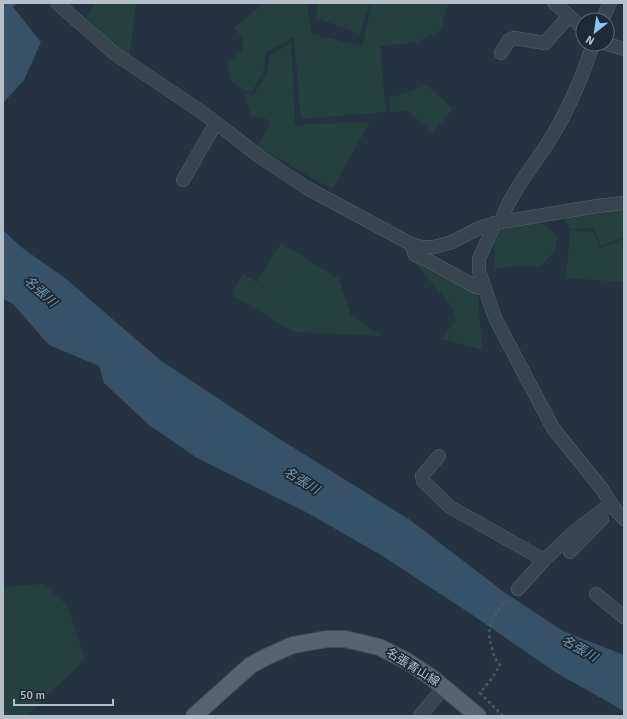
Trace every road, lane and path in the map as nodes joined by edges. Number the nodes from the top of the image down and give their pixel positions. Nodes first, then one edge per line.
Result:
1 (57, 3) edge
2 (554, 3) edge
3 (568, 16) junction
4 (575, 22) edge
5 (591, 52) edge
6 (501, 53) dead end
7 (216, 123) junction
8 (183, 180) dead end
9 (624, 203) edge
10 (498, 223) junction
11 (411, 244) junction
12 (485, 289) junction
13 (439, 456) dead end
14 (617, 511) edge
15 (570, 552) dead end
16 (544, 560) junction
17 (518, 589) joint
18 (596, 594) dead end
19 (624, 616) edge
20 (444, 687) junction
21 (194, 716) edge
22 (420, 716) edge
23 (478, 716) edge
24 (503, 716) edge

1 - 7 street
2 - 3 street
3 - 4 street
3 - 6 street
5 - 10 street
7 - 8 street
7 - 11 street
9 - 10 street
10 - 11 street
10 - 12 street
11 - 12 street
12 - 14 street
13 - 16 street
14 - 15 street
14 - 16 street
16 - 17 street
17 - 24 path
18 - 19 street
20 - 21 main road, 名張青山線
20 - 22 street
20 - 23 main road, 名張青山線

